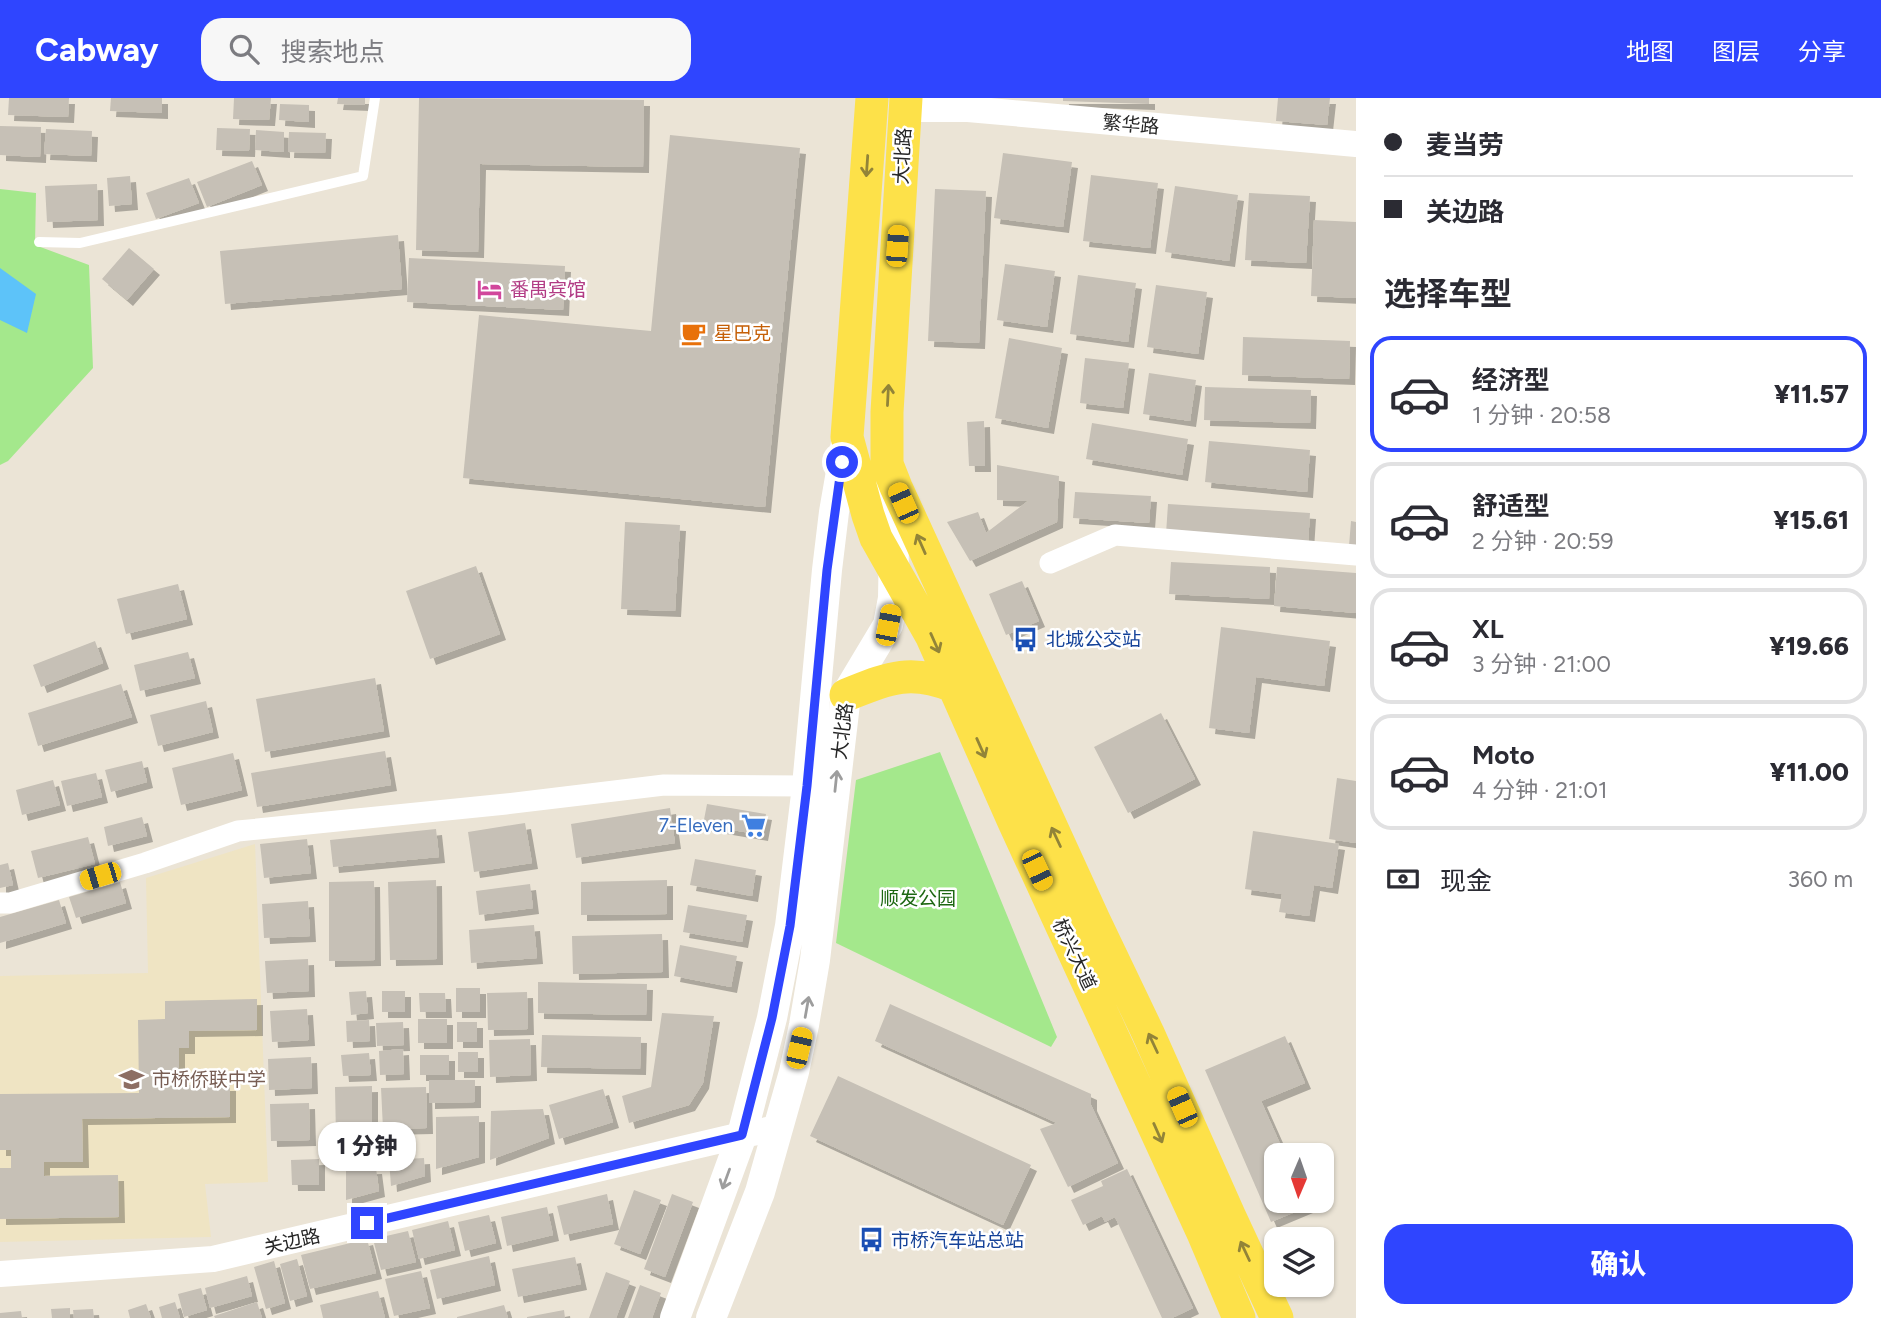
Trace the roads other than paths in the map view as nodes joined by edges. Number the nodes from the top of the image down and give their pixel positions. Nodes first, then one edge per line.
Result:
1 (375, 98) edge
2 (872, 98) edge
3 (905, 103) edge
4 (1356, 145) edge
5 (39, 242) dead end
6 (847, 436) junction
7 (887, 464) junction
8 (1356, 555) edge
9 (1050, 563) dead end
10 (895, 570) junction
11 (953, 686) junction
12 (845, 695) junction
13 (807, 786) junction
14 (0, 903) edge
15 (778, 1128) junction
16 (742, 1135) junction
17 (0, 1274) edge
18 (675, 1318) edge
19 (711, 1318) edge
20 (1239, 1318) edge
21 (1277, 1318) edge

1 - 5 lane
2 -> 6 main road, 大北路
3 - 4 street, 繁华路
7 -> 3 main road, 大北路
6 - 10 main road, 桥兴大道
6 - 13 main road, 大北路
7 - 10 main road, 大北路
21 -> 7 main road, 桥兴大道
8 - 9 street
10 -> 11 main road, 桥兴大道
10 - 12 main road, 大北路
11 - 12 main road
11 -> 20 main road, 桥兴大道
15 -> 12 main road, 大北路
13 - 14 street
13 - 16 main road, 大北路
15 - 16 street, 关边路
15 - 19 main road, 大北路
16 - 17 street, 关边路
16 -> 18 main road, 大北路

